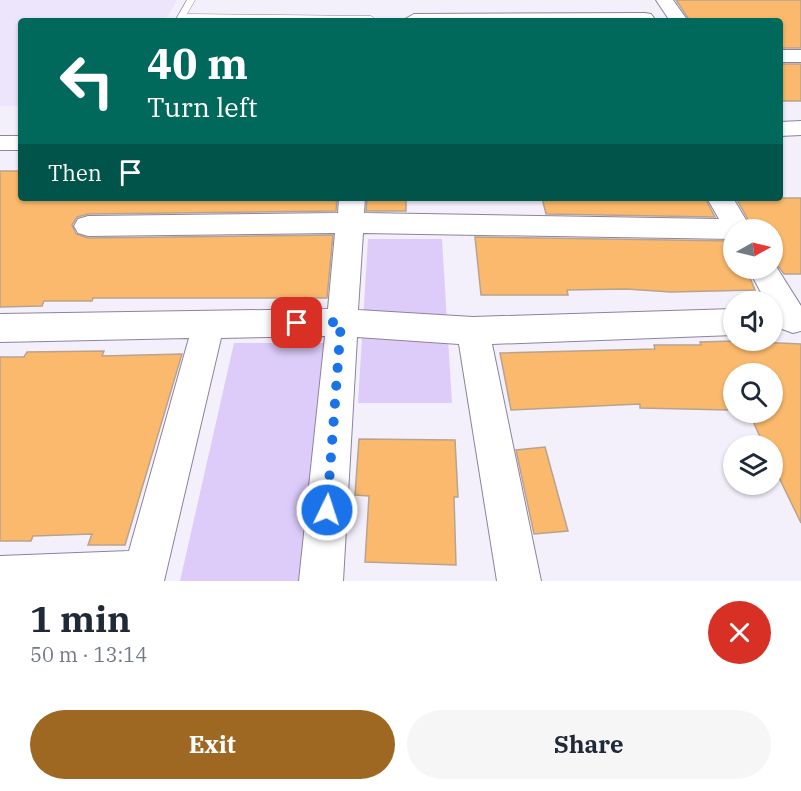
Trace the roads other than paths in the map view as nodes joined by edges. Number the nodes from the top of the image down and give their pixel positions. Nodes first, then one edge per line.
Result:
1 (191, 0) edge
2 (414, 0) edge
3 (635, 0) edge
4 (663, 0) edge
5 (181, 18) edge
6 (414, 18) edge
7 (645, 18) edge
8 (677, 18) edge
9 (783, 56) edge
10 (801, 56) edge
11 (0, 143) edge
12 (18, 143) edge
13 (722, 201) edge
14 (351, 211) edge
15 (733, 219) edge
16 (88, 226) dead end
17 (723, 228) edge
18 (768, 279) edge
19 (789, 321) edge
20 (341, 322) junction
21 (723, 322) edge
22 (209, 324) junction
23 (0, 328) edge
24 (473, 331) junction
25 (143, 576) edge
26 (0, 578) edge
27 (321, 581) edge
28 (519, 581) edge

1 - 5 lane
2 - 6 street
3 - 7 street
4 - 8 street
9 - 10 street
11 - 12 street
13 - 15 street
14 - 16 street
14 - 17 street
14 - 20 street
18 - 19 street
20 - 22 street
20 - 24 street
20 - 27 street
21 - 24 street
22 - 23 street
22 - 25 street
24 - 28 street
25 - 26 street

